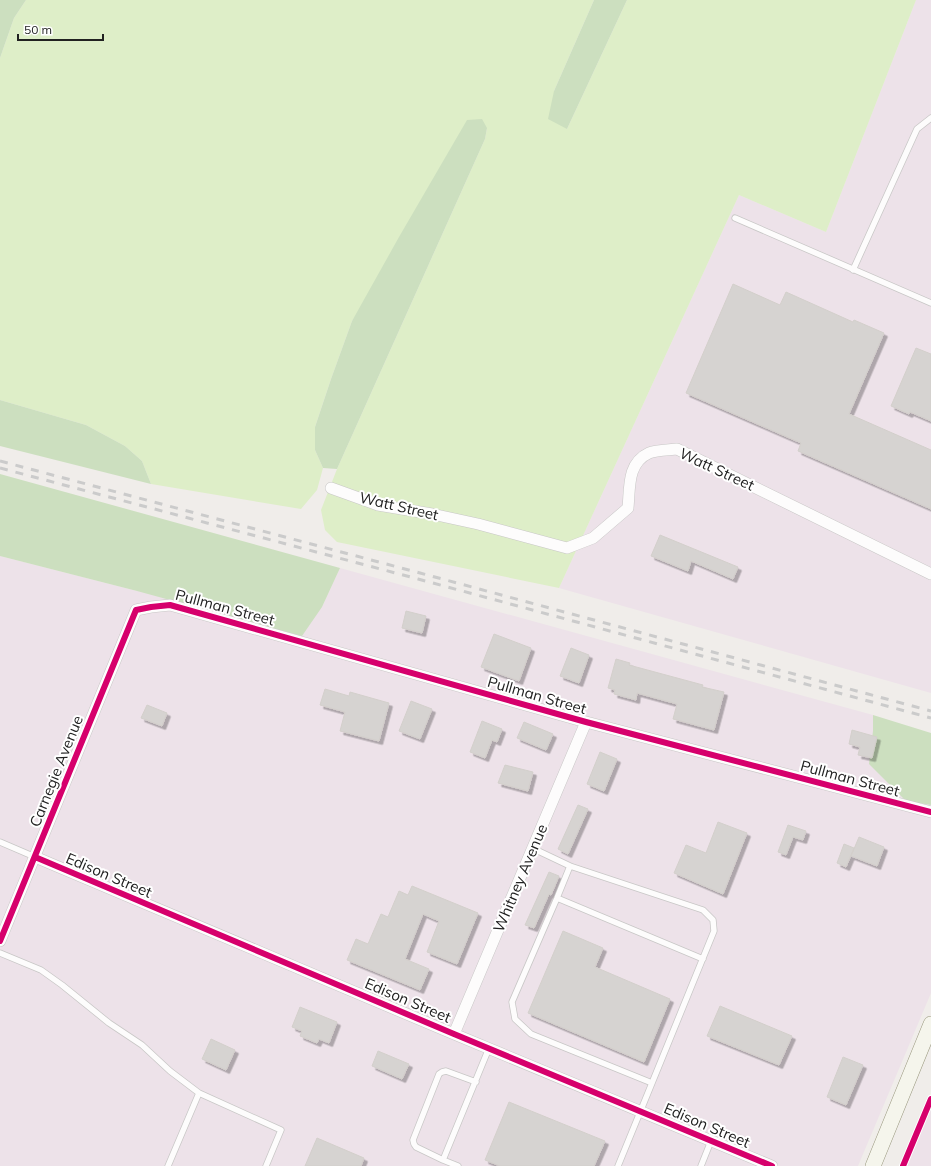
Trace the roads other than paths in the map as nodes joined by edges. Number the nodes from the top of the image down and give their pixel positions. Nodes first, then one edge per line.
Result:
1 (931, 118) edge
2 (735, 218) dead end
3 (853, 270) junction
4 (931, 303) edge
5 (331, 488) dead end
6 (931, 574) edge
7 (136, 610) joint
8 (586, 722) junction
9 (931, 812) edge
10 (0, 842) edge
11 (532, 848) junction
12 (35, 857) junction
13 (570, 866) junction
14 (557, 898) junction
15 (0, 941) edge
16 (0, 953) edge
17 (703, 959) junction
18 (931, 1024) edge
19 (454, 1034) junction
20 (489, 1048) junction
21 (476, 1082) junction
22 (652, 1083) junction
23 (199, 1093) junction
24 (640, 1111) junction
25 (711, 1141) junction
26 (443, 1160) junction
27 (168, 1166) edge
28 (266, 1166) edge
29 (458, 1166) edge
30 (618, 1166) edge
31 (701, 1166) edge
32 (772, 1166) edge
33 (873, 1166) edge

1 - 3 lane
2 - 3 lane
3 - 4 lane
5 - 6 street, Watt Street
7 - 8 street, Pullman Street
7 - 12 street, Carnegie Avenue
8 - 9 street, Pullman Street
8 - 11 street, Whitney Avenue
10 - 12 lane
11 - 13 lane
11 - 19 street, Whitney Avenue
12 - 15 street, Carnegie Avenue
12 - 19 street, Edison Street
13 - 14 lane
13 - 17 lane
14 - 17 lane
14 - 22 lane
16 - 23 lane
17 - 22 lane
18 - 33 main road
19 - 20 street, Edison Street
20 - 21 lane
20 - 24 street, Edison Street
21 - 26 lane
21 - 26 lane
22 - 24 lane
23 - 27 lane
23 - 28 lane
24 - 25 street, Edison Street
24 - 30 lane
25 - 31 lane
25 - 32 street, Edison Street
26 - 29 lane

